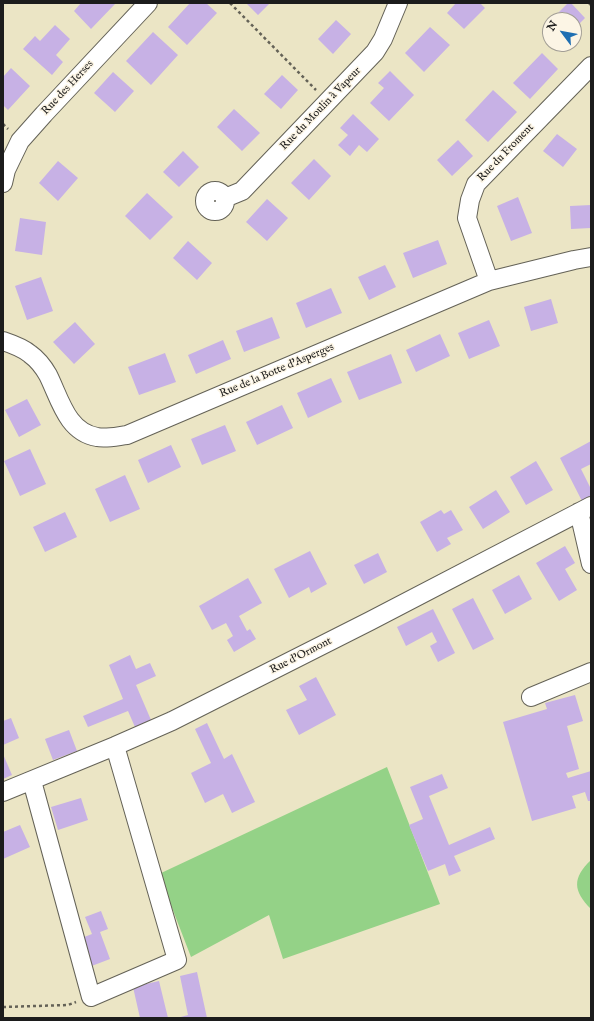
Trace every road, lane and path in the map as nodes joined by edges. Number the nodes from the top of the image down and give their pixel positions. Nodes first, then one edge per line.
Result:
1 (148, 3) edge
2 (230, 3) edge
3 (398, 3) edge
4 (591, 66) edge
5 (327, 102) junction
6 (3, 183) edge
7 (225, 198) dead end
8 (591, 257) edge
9 (489, 281) junction
10 (3, 341) edge
11 (585, 509) edge
12 (591, 564) edge
13 (591, 672) edge
14 (531, 697) dead end
15 (115, 746) junction
16 (32, 781) junction
17 (3, 792) edge
18 (92, 997) junction
19 (3, 1007) edge

1 - 6 street, Rue des Herses
2 - 5 path
3 - 5 street, Rue du Moulin à Vapeur
4 - 9 street, Rue du Froment
5 - 7 street, Rue du Moulin à Vapeur
8 - 9 street, Rue de la Botte d'Asperges
9 - 10 street, Rue de la Botte d'Asperges
11 - 12 street
11 - 15 street, Rue d'Ormont
13 - 14 street
15 - 16 street, Rue d'Ormont
15 - 18 street
16 - 17 street, Rue d'Ormont
16 - 18 street
18 - 19 path

